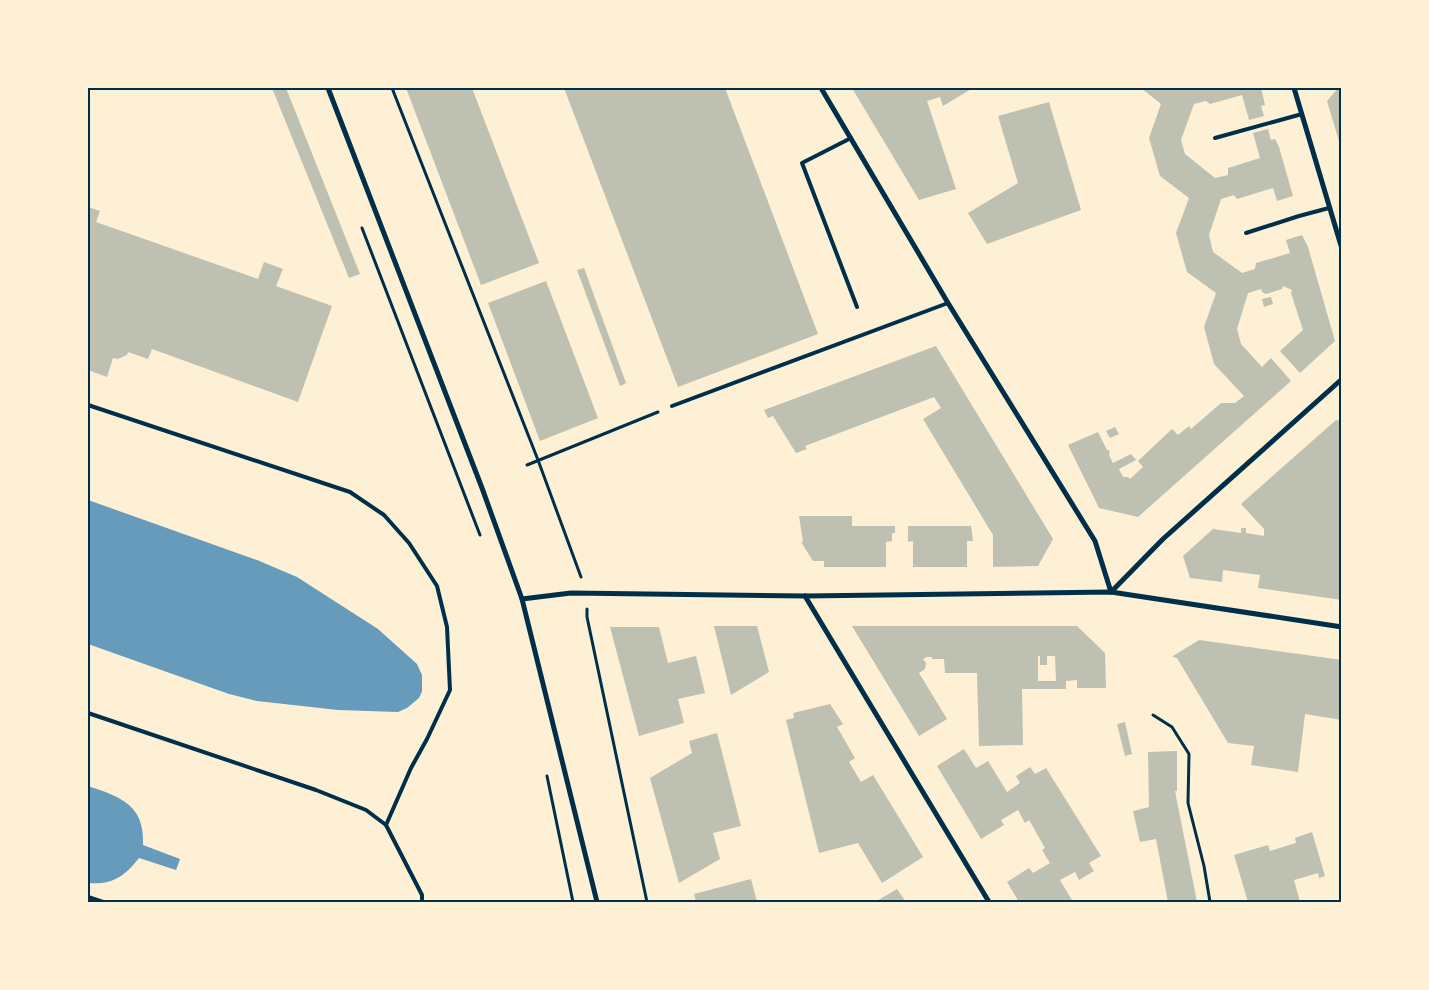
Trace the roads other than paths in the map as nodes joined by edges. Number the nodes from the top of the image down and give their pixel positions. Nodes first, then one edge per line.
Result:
1 (328, 88) edge
2 (821, 88) edge
3 (1300, 88) edge
4 (1295, 90) edge
5 (1302, 114) junction
6 (851, 138) junction
7 (1215, 138) dead end
8 (1330, 208) junction
9 (1246, 233) dead end
10 (1342, 249) edge
11 (948, 303) junction
12 (857, 307) dead end
13 (1342, 379) edge
14 (88, 406) edge
15 (672, 406) road end
16 (1111, 592) junction
17 (806, 596) junction
18 (522, 599) junction
19 (1342, 627) edge
20 (88, 713) edge
21 (386, 825) junction
22 (88, 897) edge
23 (104, 902) edge
24 (422, 902) edge
25 (597, 902) edge
26 (989, 902) edge

1 - 18 street
2 - 6 street
3 - 4 street
4 - 5 street
5 - 7 lane
5 - 8 street
6 - 11 street
6 - 12 lane
8 - 9 lane
8 - 10 street
11 - 15 lane
11 - 16 street
13 - 16 street
14 - 21 lane
16 - 17 street
16 - 19 street
17 - 18 street
17 - 26 street
18 - 25 street
20 - 21 lane
21 - 24 lane
22 - 23 lane

